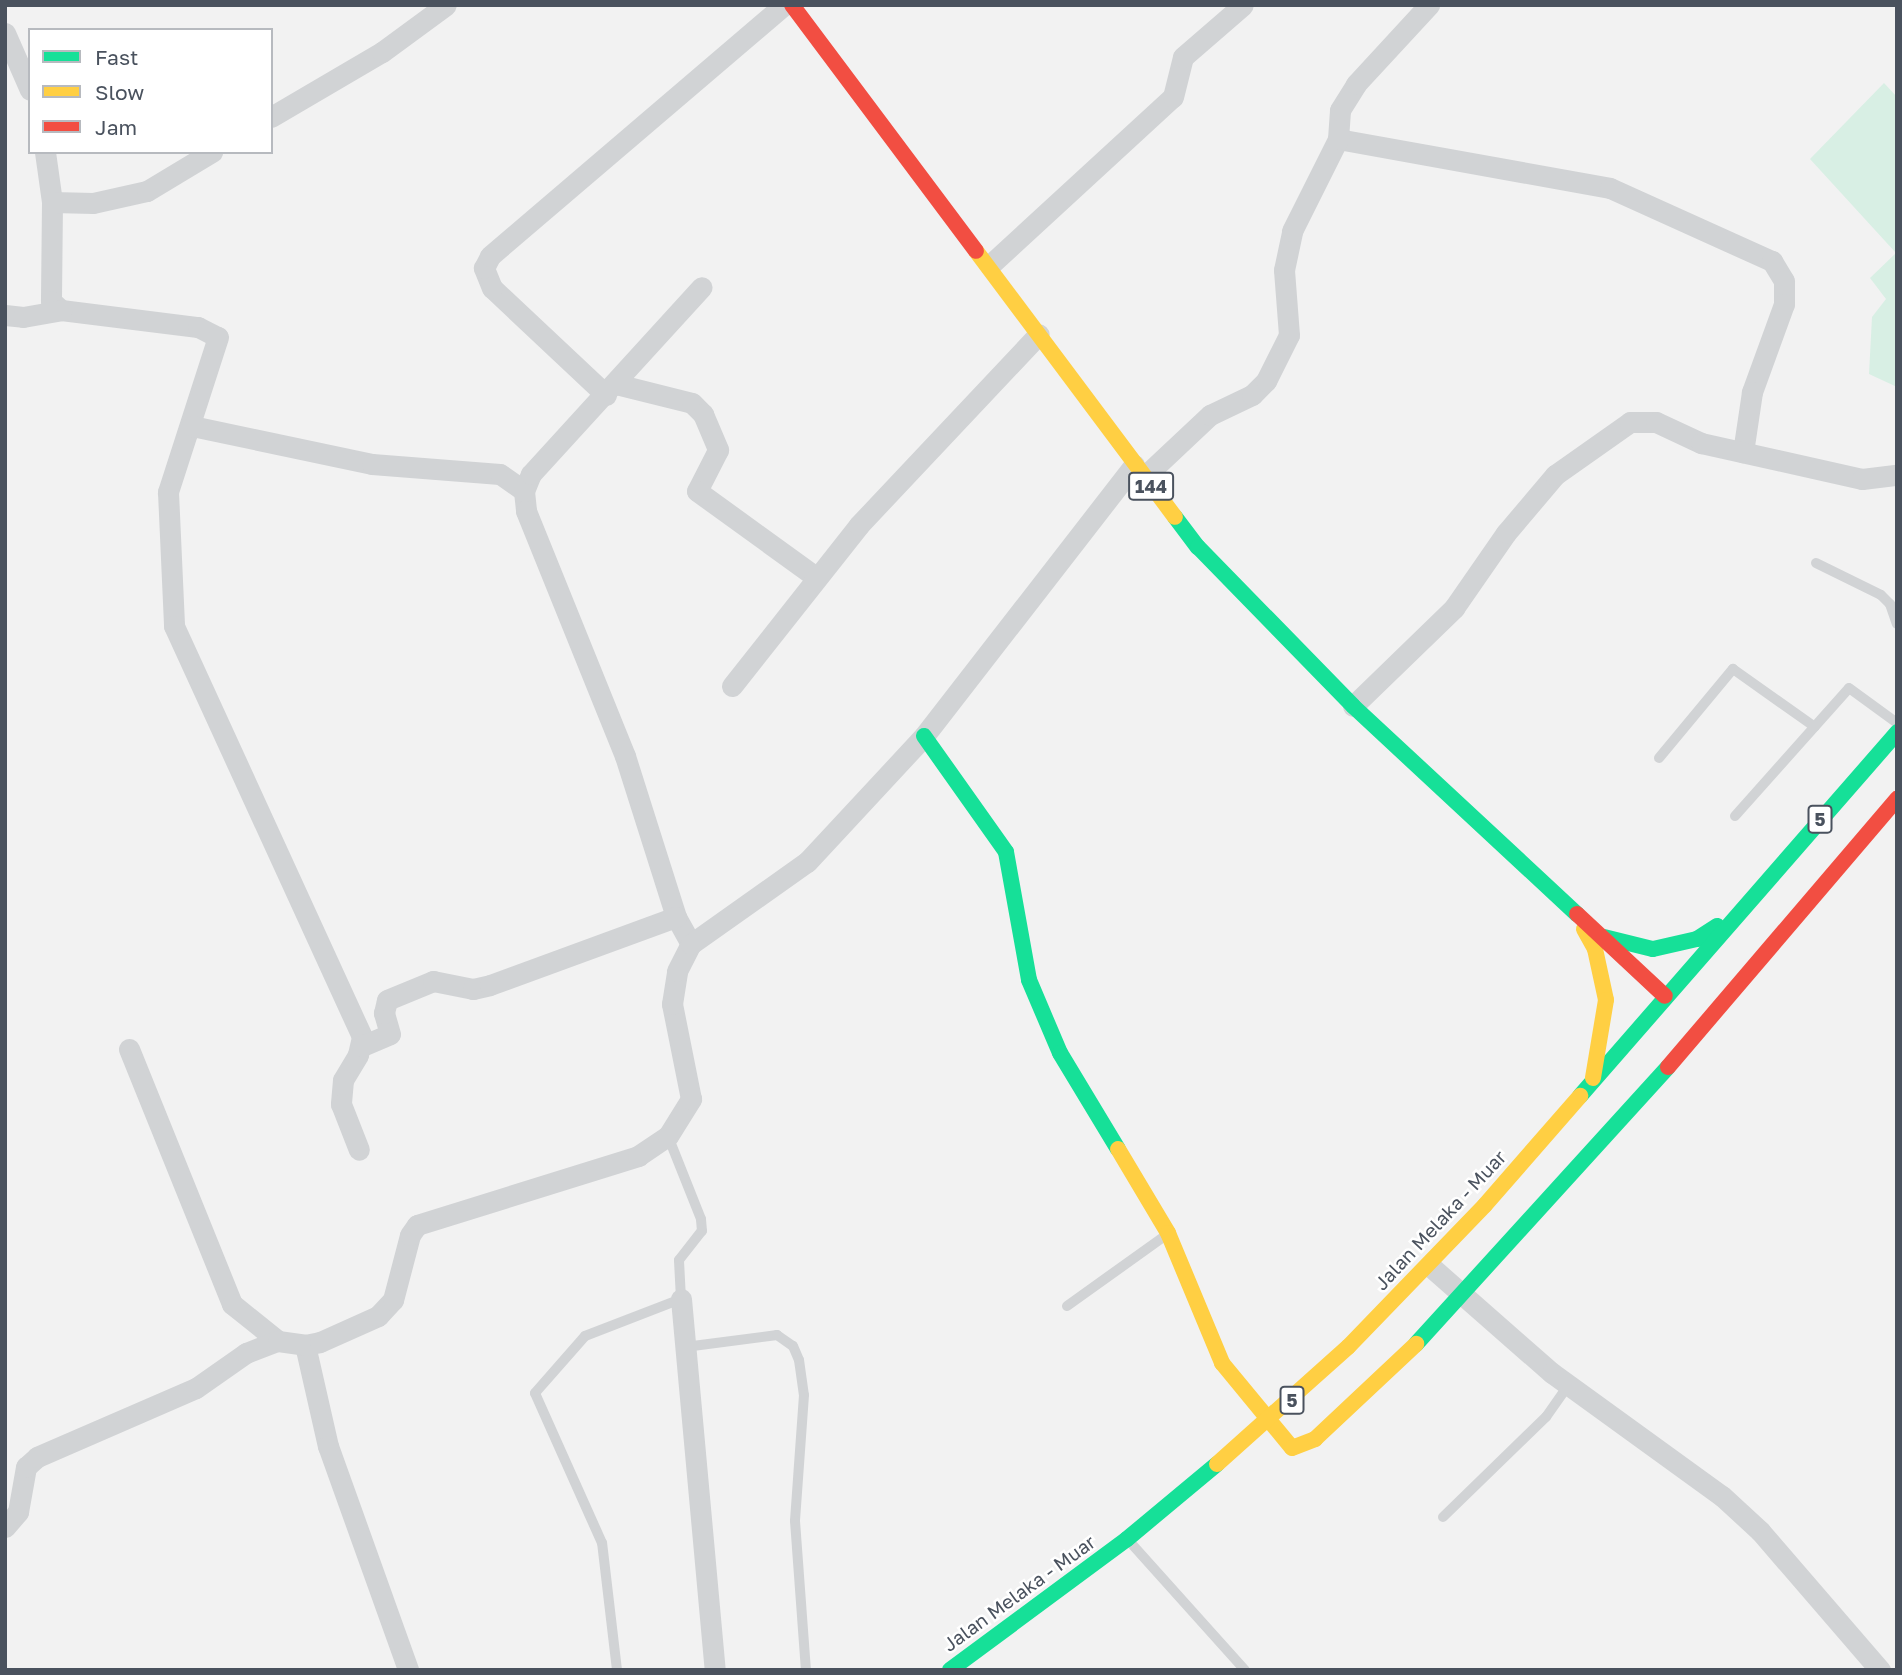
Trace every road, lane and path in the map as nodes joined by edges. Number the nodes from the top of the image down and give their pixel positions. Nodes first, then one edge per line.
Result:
1 (446, 5) edge
2 (1243, 5) edge
3 (1429, 5) edge
4 (795, 7) edge
5 (5, 33) edge
6 (28, 85) edge
7 (273, 116) edge
8 (1338, 139) junction
9 (45, 154) edge
10 (209, 154) edge
11 (52, 202) junction
12 (990, 265) junction
13 (702, 287) dead end
14 (61, 310) junction
15 (5, 315) edge
16 (1039, 334) junction
17 (611, 390) junction
18 (192, 426) junction
19 (1743, 452) junction
20 (1139, 471) junction
21 (1897, 475) edge
22 (524, 491) junction
23 (1816, 562) dead end
24 (817, 578) junction
25 (1897, 624) edge
26 (732, 686) dead end
27 (1353, 706) junction
28 (1897, 723) edge
29 (1815, 727) junction
30 (1897, 732) edge
31 (924, 736) junction
32 (1659, 758) dead end
33 (1897, 799) edge
34 (1735, 816) dead end
35 (1744, 905) junction
36 (1574, 912) junction
37 (676, 917) junction
38 (1597, 934) junction
39 (691, 944) junction
40 (1665, 996) junction
41 (362, 1046) junction
42 (129, 1049) dead end
43 (1591, 1083) junction
44 (668, 1136) junction
45 (359, 1150) dead end
46 (1168, 1233) junction
47 (1430, 1266) junction
48 (1462, 1294) junction
49 (681, 1299) junction
50 (1067, 1306) dead end
51 (278, 1341) junction
52 (305, 1345) junction
53 (685, 1346) junction
54 (1568, 1385) junction
55 (1270, 1420) junction
56 (1443, 1517) dead end
57 (5, 1527) edge
58 (1127, 1539) junction
59 (408, 1670) edge
60 (617, 1670) edge
61 (715, 1670) edge
62 (806, 1670) edge
63 (950, 1670) edge
64 (1245, 1670) edge
65 (1880, 1670) edge

1 - 7 street
2 - 12 street
3 - 8 street
4 - 12 main road, 144
4 - 17 street
5 - 6 street
8 - 19 street
8 - 20 street
9 - 11 street
10 - 11 street
11 - 14 street
12 - 16 main road, 144
13 - 17 street
14 - 15 street
14 - 18 street
16 - 20 main road, 144
16 - 24 street
17 - 22 street
17 - 24 street
18 - 22 street
18 - 41 street
19 - 21 street
19 - 27 street
20 - 27 main road, 144
20 - 31 street
22 - 37 street
23 - 25 lane
24 - 26 street
27 - 36 main road, 144
28 - 29 lane
29 - 32 lane
29 - 34 lane
30 - 35 main road, Jalan Melaka - Muar / 5
31 - 39 street
31 - 46 main road
33 - 48 main road
35 - 38 main road
35 - 40 main road, Jalan Melaka - Muar / 5
36 - 38 main road, 144
36 - 43 main road
37 - 39 street
37 - 41 street
38 - 40 main road, 144
39 - 44 street
40 - 43 main road, Jalan Melaka - Muar / 5
41 - 45 street
42 - 51 street
43 - 47 main road, Jalan Melaka - Muar / 5
44 - 49 lane
44 - 52 street
46 - 50 lane
46 - 55 main road
47 - 48 street
47 - 55 main road, Jalan Melaka - Muar / 5
48 - 54 street
48 - 55 main road
49 - 53 street
49 - 60 lane
51 - 52 street
51 - 57 street
52 - 59 street
53 - 61 street
53 - 62 lane
54 - 56 lane
54 - 65 street
55 - 58 main road, Jalan Melaka - Muar / 5
58 - 63 main road, Jalan Melaka - Muar / 5
58 - 64 lane

